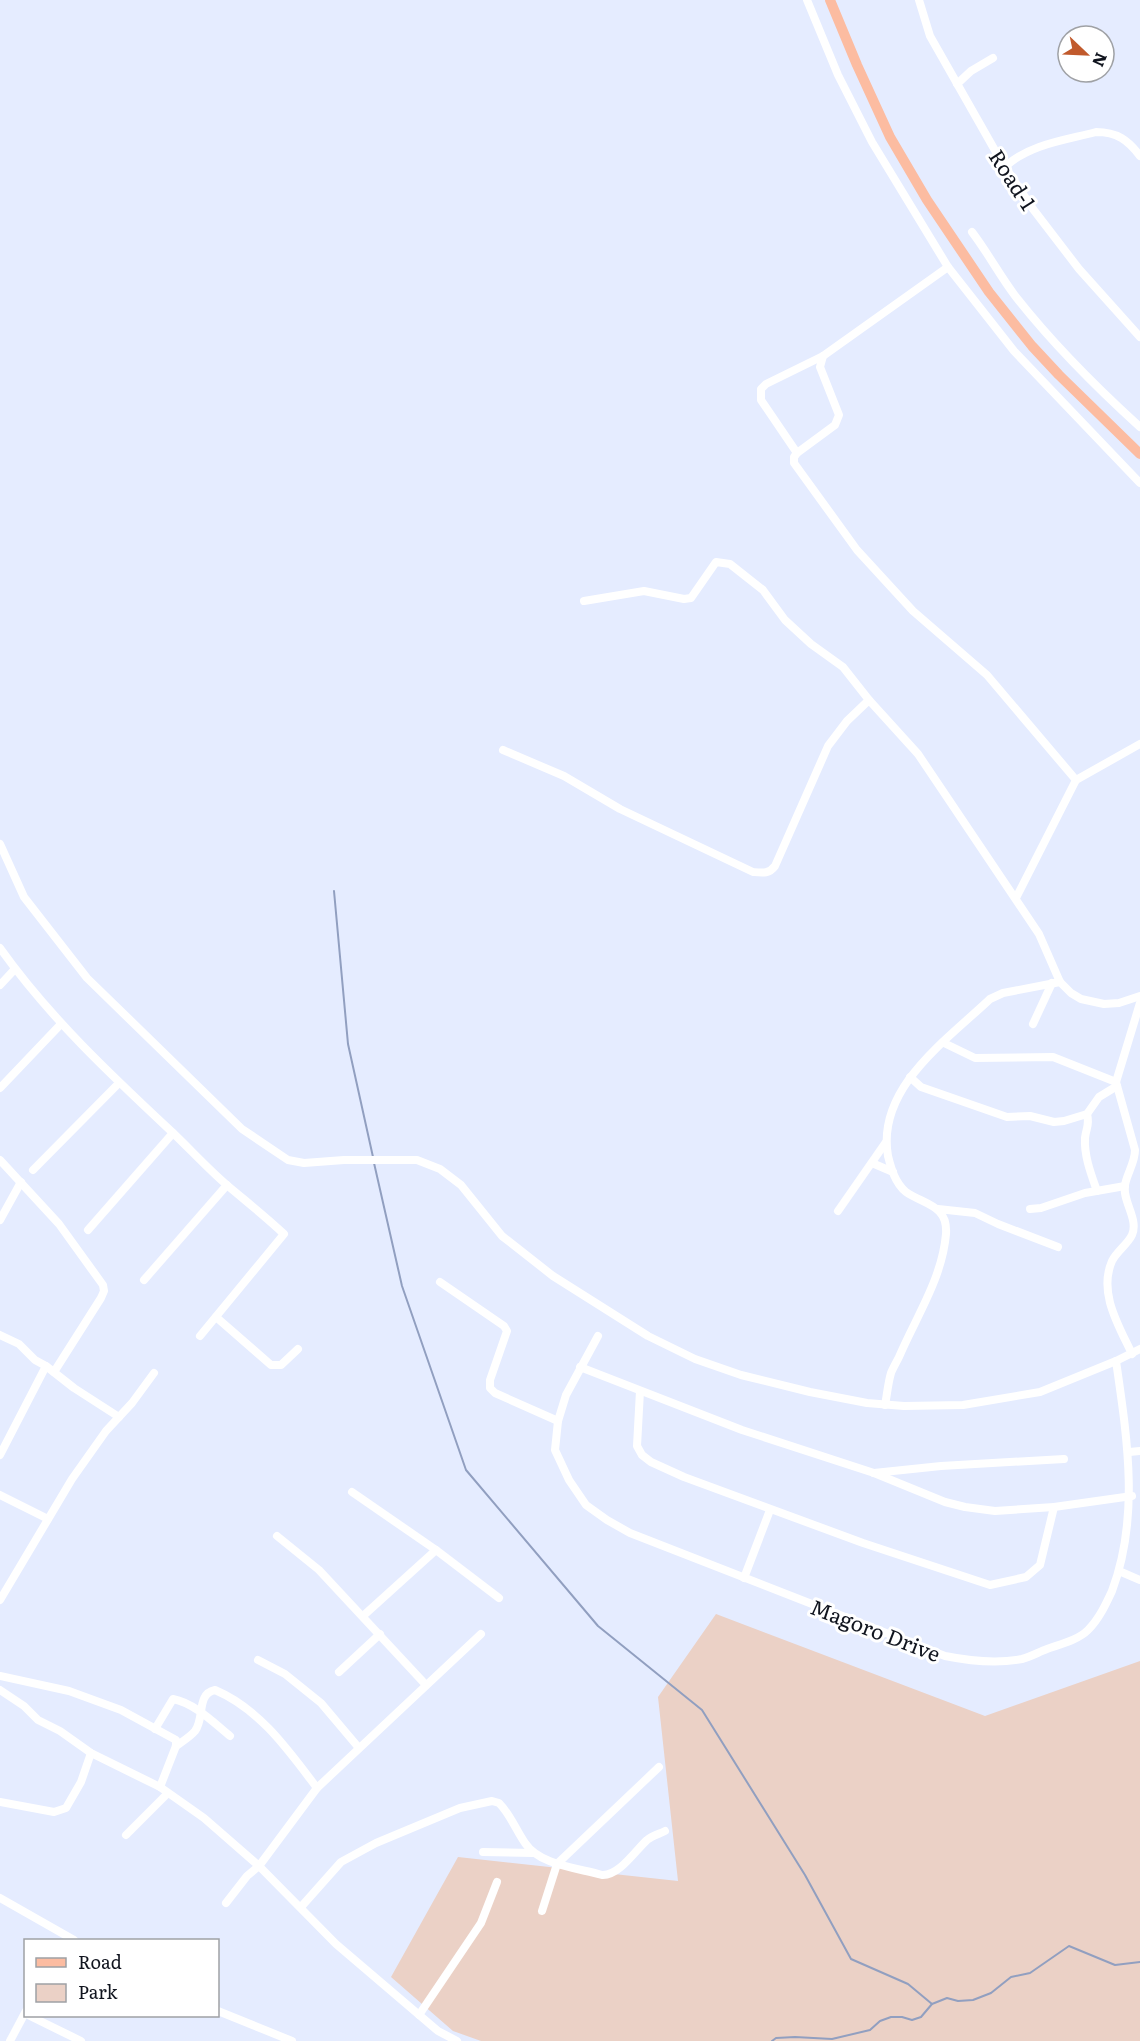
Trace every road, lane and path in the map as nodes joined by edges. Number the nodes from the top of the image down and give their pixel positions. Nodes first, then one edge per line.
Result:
1 (807, 0) edge
2 (830, 0) edge
3 (919, 0) edge
4 (993, 58) dead end
5 (957, 84) junction
6 (1140, 156) edge
7 (1006, 166) dead end
8 (972, 232) dead end
9 (948, 267) junction
10 (1140, 337) edge
11 (823, 356) junction
12 (811, 362) junction
13 (820, 367) junction
14 (1140, 427) edge
15 (797, 453) junction
16 (1140, 454) edge
17 (1140, 483) edge
18 (584, 601) dead end
19 (869, 700) junction
20 (1140, 744) edge
21 (503, 750) dead end
22 (1076, 780) junction
23 (0, 844) edge
24 (1016, 898) junction
25 (0, 948) edge
26 (15, 969) junction
27 (1056, 982) junction
28 (0, 985) edge
29 (1140, 996) edge
30 (1140, 1003) edge
31 (61, 1023) junction
32 (1033, 1024) dead end
33 (944, 1043) junction
34 (910, 1077) junction
35 (119, 1083) junction
36 (1116, 1084) junction
37 (0, 1088) edge
38 (1087, 1114) junction
39 (172, 1133) junction
40 (886, 1142) junction
41 (0, 1160) edge
42 (872, 1163) junction
43 (33, 1170) dead end
44 (893, 1172) junction
45 (21, 1182) junction
46 (227, 1185) junction
47 (1125, 1186) junction
48 (1097, 1191) junction
49 (938, 1209) junction
50 (1030, 1209) dead end
51 (838, 1211) dead end
52 (1, 1215) edge
53 (88, 1230) dead end
54 (1058, 1247) dead end
55 (144, 1280) dead end
56 (440, 1282) dead end
57 (216, 1317) junction
58 (0, 1335) edge
59 (200, 1336) dead end
60 (598, 1336) dead end
61 (298, 1349) dead end
62 (1136, 1351) edge
63 (1116, 1361) junction
64 (46, 1366) junction
65 (580, 1367) junction
66 (54, 1372) junction
67 (154, 1373) dead end
68 (640, 1391) junction
69 (885, 1405) junction
70 (119, 1417) junction
71 (558, 1421) junction
72 (1140, 1451) edge
73 (1129, 1452) junction
74 (0, 1455) edge
75 (1064, 1459) dead end
76 (874, 1473) junction
77 (352, 1492) dead end
78 (0, 1495) edge
79 (1132, 1496) junction
80 (1054, 1506) junction
81 (770, 1509) junction
82 (48, 1519) junction
83 (277, 1536) dead end
84 (436, 1550) junction
85 (1119, 1571) junction
86 (744, 1578) junction
87 (1140, 1580) edge
88 (499, 1599) dead end
89 (0, 1600) edge
90 (363, 1616) junction
91 (380, 1634) junction
92 (481, 1634) dead end
93 (258, 1660) dead end
94 (339, 1672) dead end
95 (0, 1676) edge
96 (426, 1685) junction
97 (0, 1689) edge
98 (201, 1713) junction
99 (155, 1729) junction
100 (230, 1736) dead end
101 (176, 1746) junction
102 (359, 1748) junction
103 (92, 1753) junction
104 (659, 1767) dead end
105 (160, 1787) junction
106 (317, 1788) junction
107 (168, 1793) junction
108 (0, 1802) edge
109 (664, 1831) dead end
110 (126, 1835) dead end
111 (483, 1852) dead end
112 (533, 1853) junction
113 (557, 1864) junction
114 (259, 1866) junction
115 (497, 1882) dead end
116 (0, 1898) edge
117 (226, 1903) dead end
118 (301, 1907) junction
119 (542, 1911) dead end
120 (63, 1938) edge
121 (219, 2011) edge
122 (419, 2015) junction
123 (24, 2016) edge
124 (34, 2017) edge
125 (10, 2041) edge
126 (81, 2041) edge
127 (292, 2041) edge
128 (457, 2041) edge

1 - 9 street
2 - 16 main road
3 - 5 street, Road-1
4 - 5 street
5 - 10 street, Road-1
6 - 7 street
8 - 14 street
9 - 11 street
9 - 17 street
11 - 12 street
11 - 13 street
12 - 13 street
12 - 15 street
13 - 15 street
15 - 22 street
18 - 19 street
19 - 21 street
19 - 24 street
20 - 22 street
22 - 24 street
23 - 69 street
24 - 27 street
25 - 26 street
26 - 28 street
26 - 31 street
27 - 29 street
27 - 32 street
27 - 33 street
30 - 36 street
31 - 35 street
31 - 37 street
33 - 34 street
33 - 36 street
34 - 38 street
34 - 40 street
35 - 39 street
35 - 43 street
36 - 38 street
36 - 47 street
38 - 48 street
39 - 46 street
39 - 53 street
40 - 42 street
40 - 44 street
41 - 45 street
42 - 44 street
42 - 51 street
44 - 49 street
45 - 52 street
45 - 66 street
46 - 55 street
46 - 57 street
47 - 48 street
47 - 62 street
48 - 50 street
49 - 54 street
49 - 69 street
56 - 71 street
57 - 59 street
57 - 61 street
58 - 64 street
60 - 65 street, Magoro Drive
62 - 63 street
63 - 69 street
63 - 73 street, Magoro Drive
64 - 66 street
64 - 74 street
65 - 68 street
65 - 71 street, Magoro Drive
66 - 70 street
67 - 70 street
68 - 76 street
68 - 81 street
70 - 82 street
71 - 86 street, Magoro Drive
72 - 73 street
73 - 79 street, Magoro Drive
75 - 76 street
76 - 80 street
77 - 84 street
78 - 82 street
79 - 80 street
79 - 85 street, Magoro Drive
80 - 81 street
81 - 86 street
82 - 89 street
83 - 90 street
84 - 88 street
84 - 90 street
85 - 86 street, Magoro Drive
85 - 87 street
90 - 91 street
91 - 94 street
91 - 96 street
92 - 96 street
93 - 102 street
95 - 99 street
96 - 102 street
97 - 103 street
98 - 99 street
98 - 100 street
98 - 101 street
98 - 106 street
99 - 101 street
101 - 105 street
102 - 106 street
103 - 105 street
103 - 108 street
104 - 113 street
105 - 107 street
106 - 114 street
107 - 110 street
107 - 114 street
109 - 113 street
111 - 112 street
112 - 113 street
112 - 118 street
113 - 119 street
114 - 117 street
114 - 118 street
115 - 122 street
116 - 120 street
118 - 122 street
121 - 127 street
122 - 128 street
123 - 125 street
124 - 126 street

